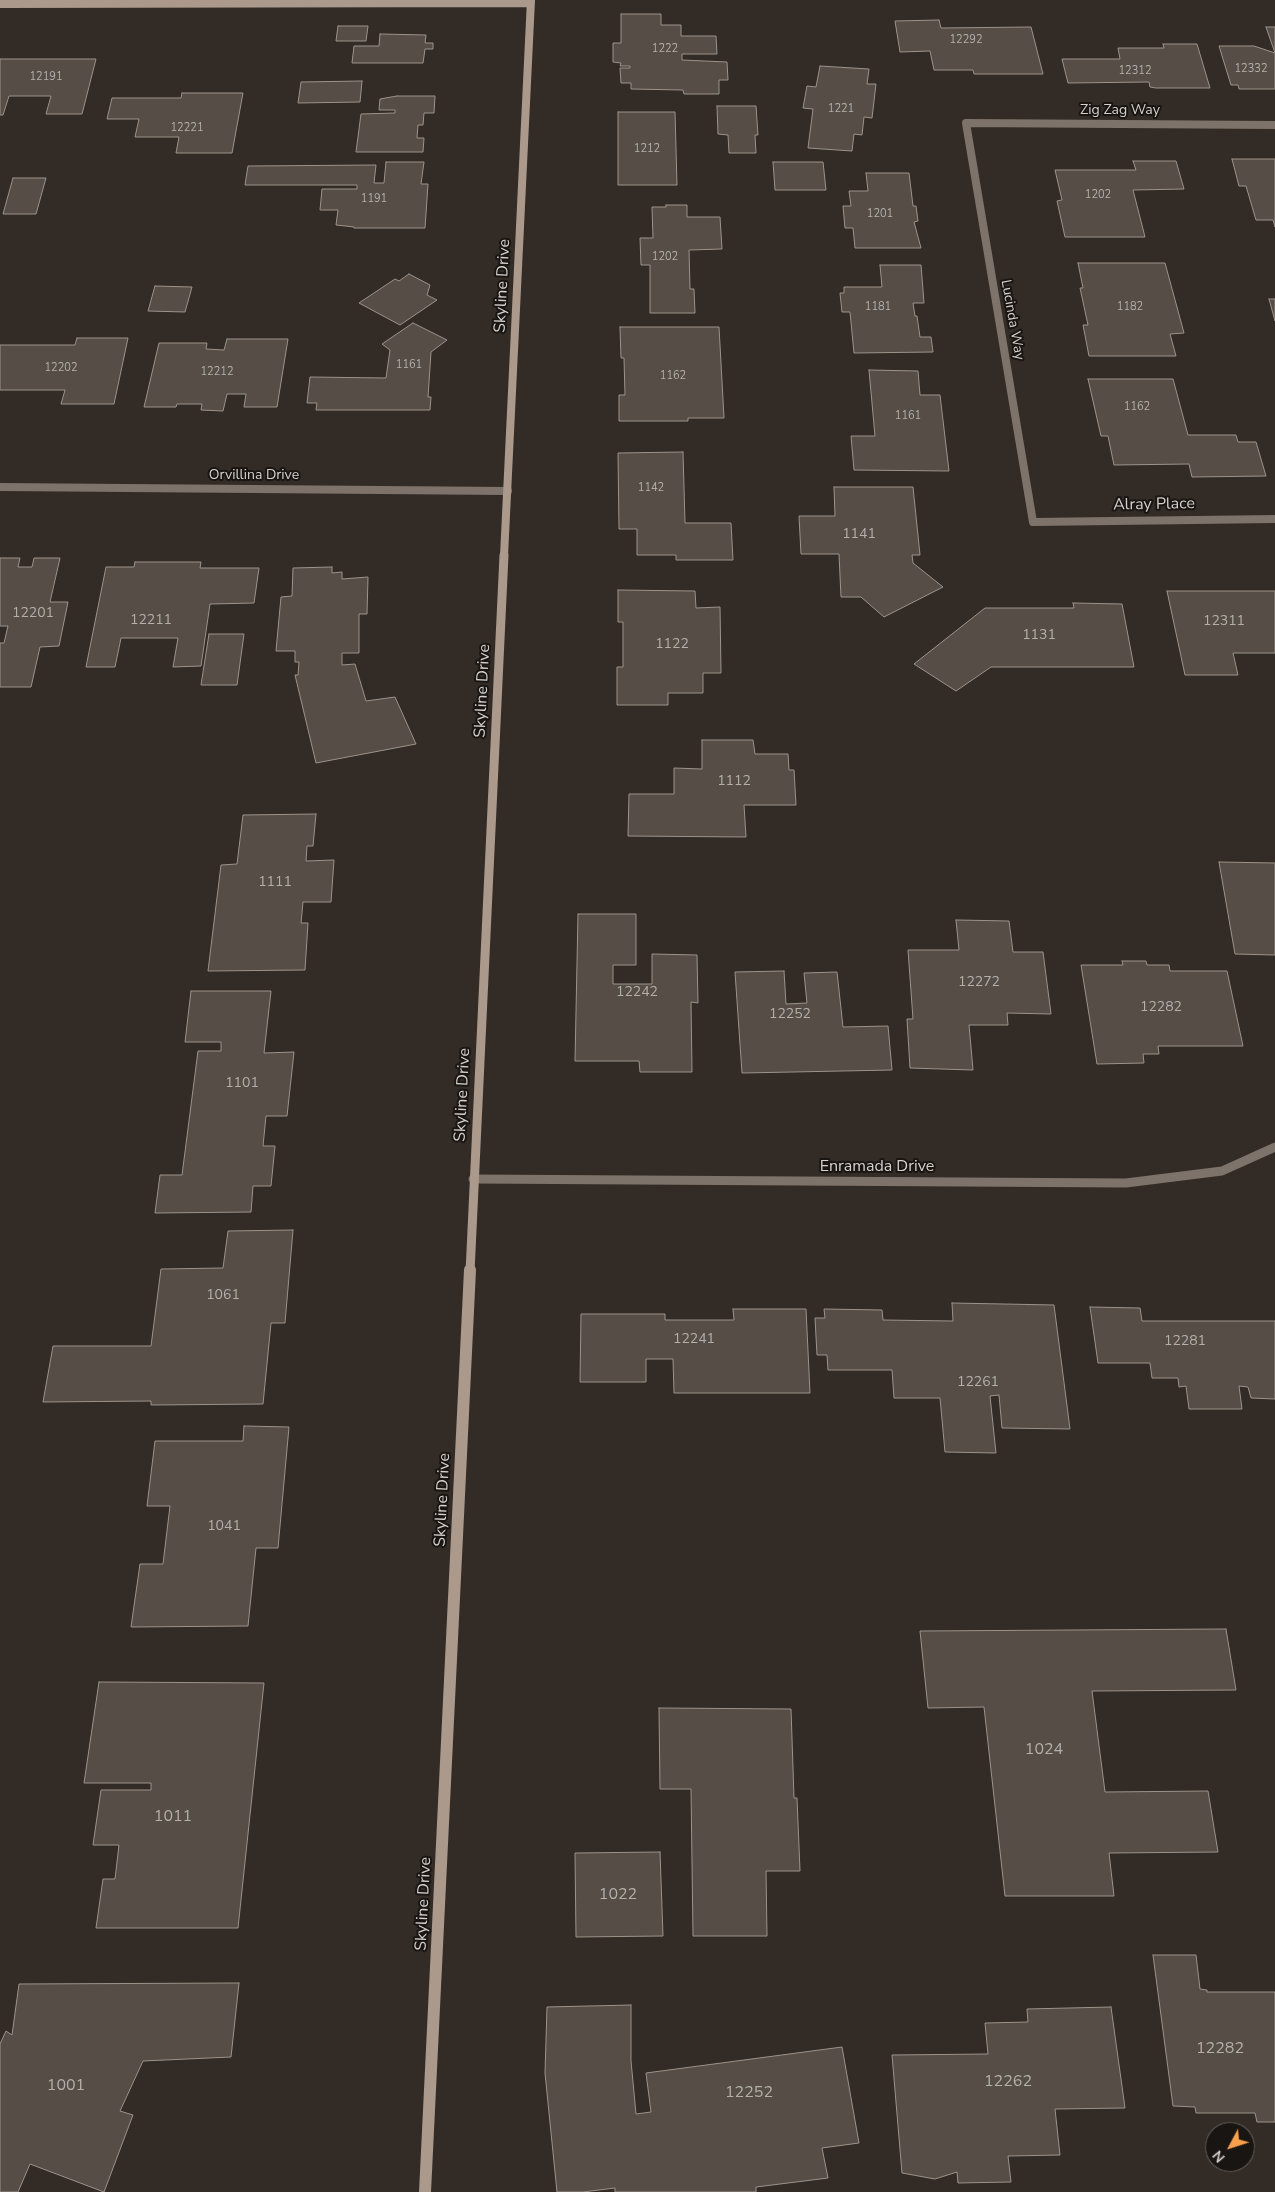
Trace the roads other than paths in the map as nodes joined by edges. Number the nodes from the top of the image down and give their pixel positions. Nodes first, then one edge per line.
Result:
1 (531, 1) edge
2 (0, 4) edge
3 (966, 123) joint
4 (1275, 125) edge
5 (0, 487) edge
6 (508, 491) junction
7 (1275, 519) edge
8 (1034, 522) joint
9 (1275, 1147) edge
10 (473, 1179) junction
11 (425, 2192) edge

1 - 2 street
1 - 6 street, Skyline Drive
3 - 4 street, Zig Zag Way
3 - 8 street, Lucinda Way
5 - 6 street, Orvillina Drive
6 - 10 street, Skyline Drive
7 - 8 street, Alray Place
9 - 10 street, Enramada Drive
10 - 11 street, Skyline Drive

